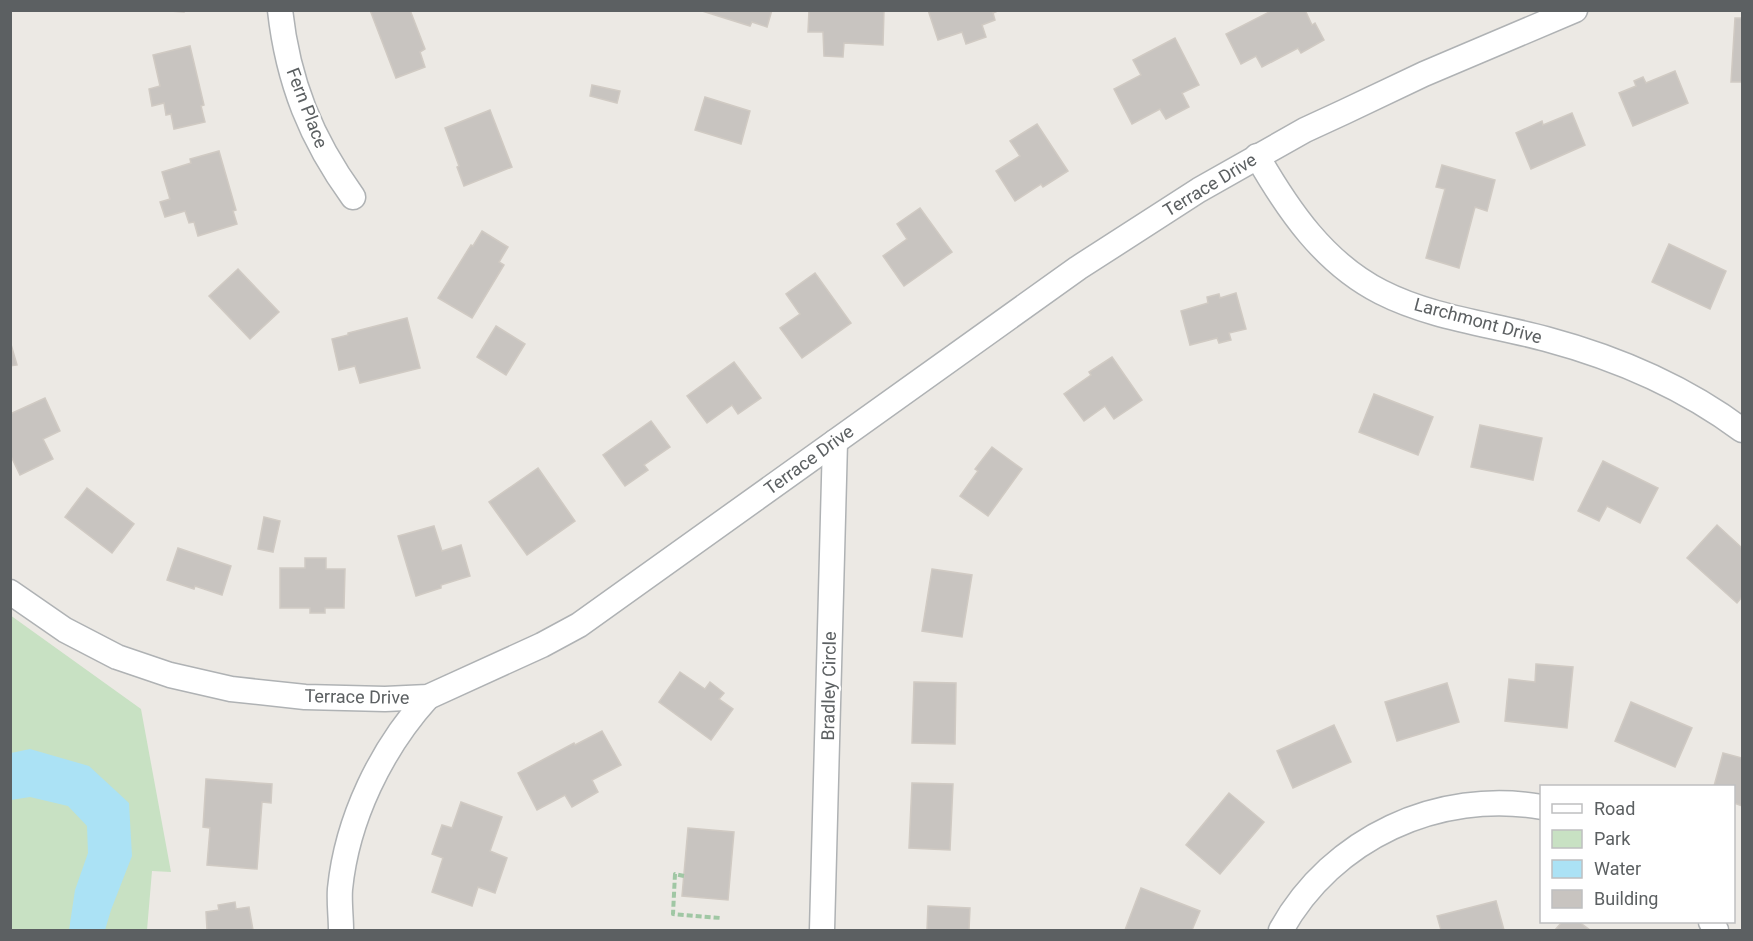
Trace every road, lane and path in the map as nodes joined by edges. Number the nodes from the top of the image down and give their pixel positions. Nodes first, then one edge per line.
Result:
1 (280, 10) edge
2 (1575, 10) edge
3 (1257, 156) junction
4 (353, 197) dead end
5 (1743, 430) edge
6 (835, 442) junction
7 (10, 592) edge
8 (428, 697) junction
9 (1540, 807) edge
10 (684, 876) dead end
11 (721, 918) dead end
12 (341, 930) edge
13 (822, 930) edge
14 (1281, 930) edge

1 - 4 street, Fern Place
2 - 3 street, Terrace Drive
3 - 5 street, Larchmont Drive
3 - 6 street, Terrace Drive
6 - 8 street, Terrace Drive
6 - 13 street, Bradley Circle
7 - 8 street, Terrace Drive
8 - 12 street
9 - 14 street
10 - 11 path

